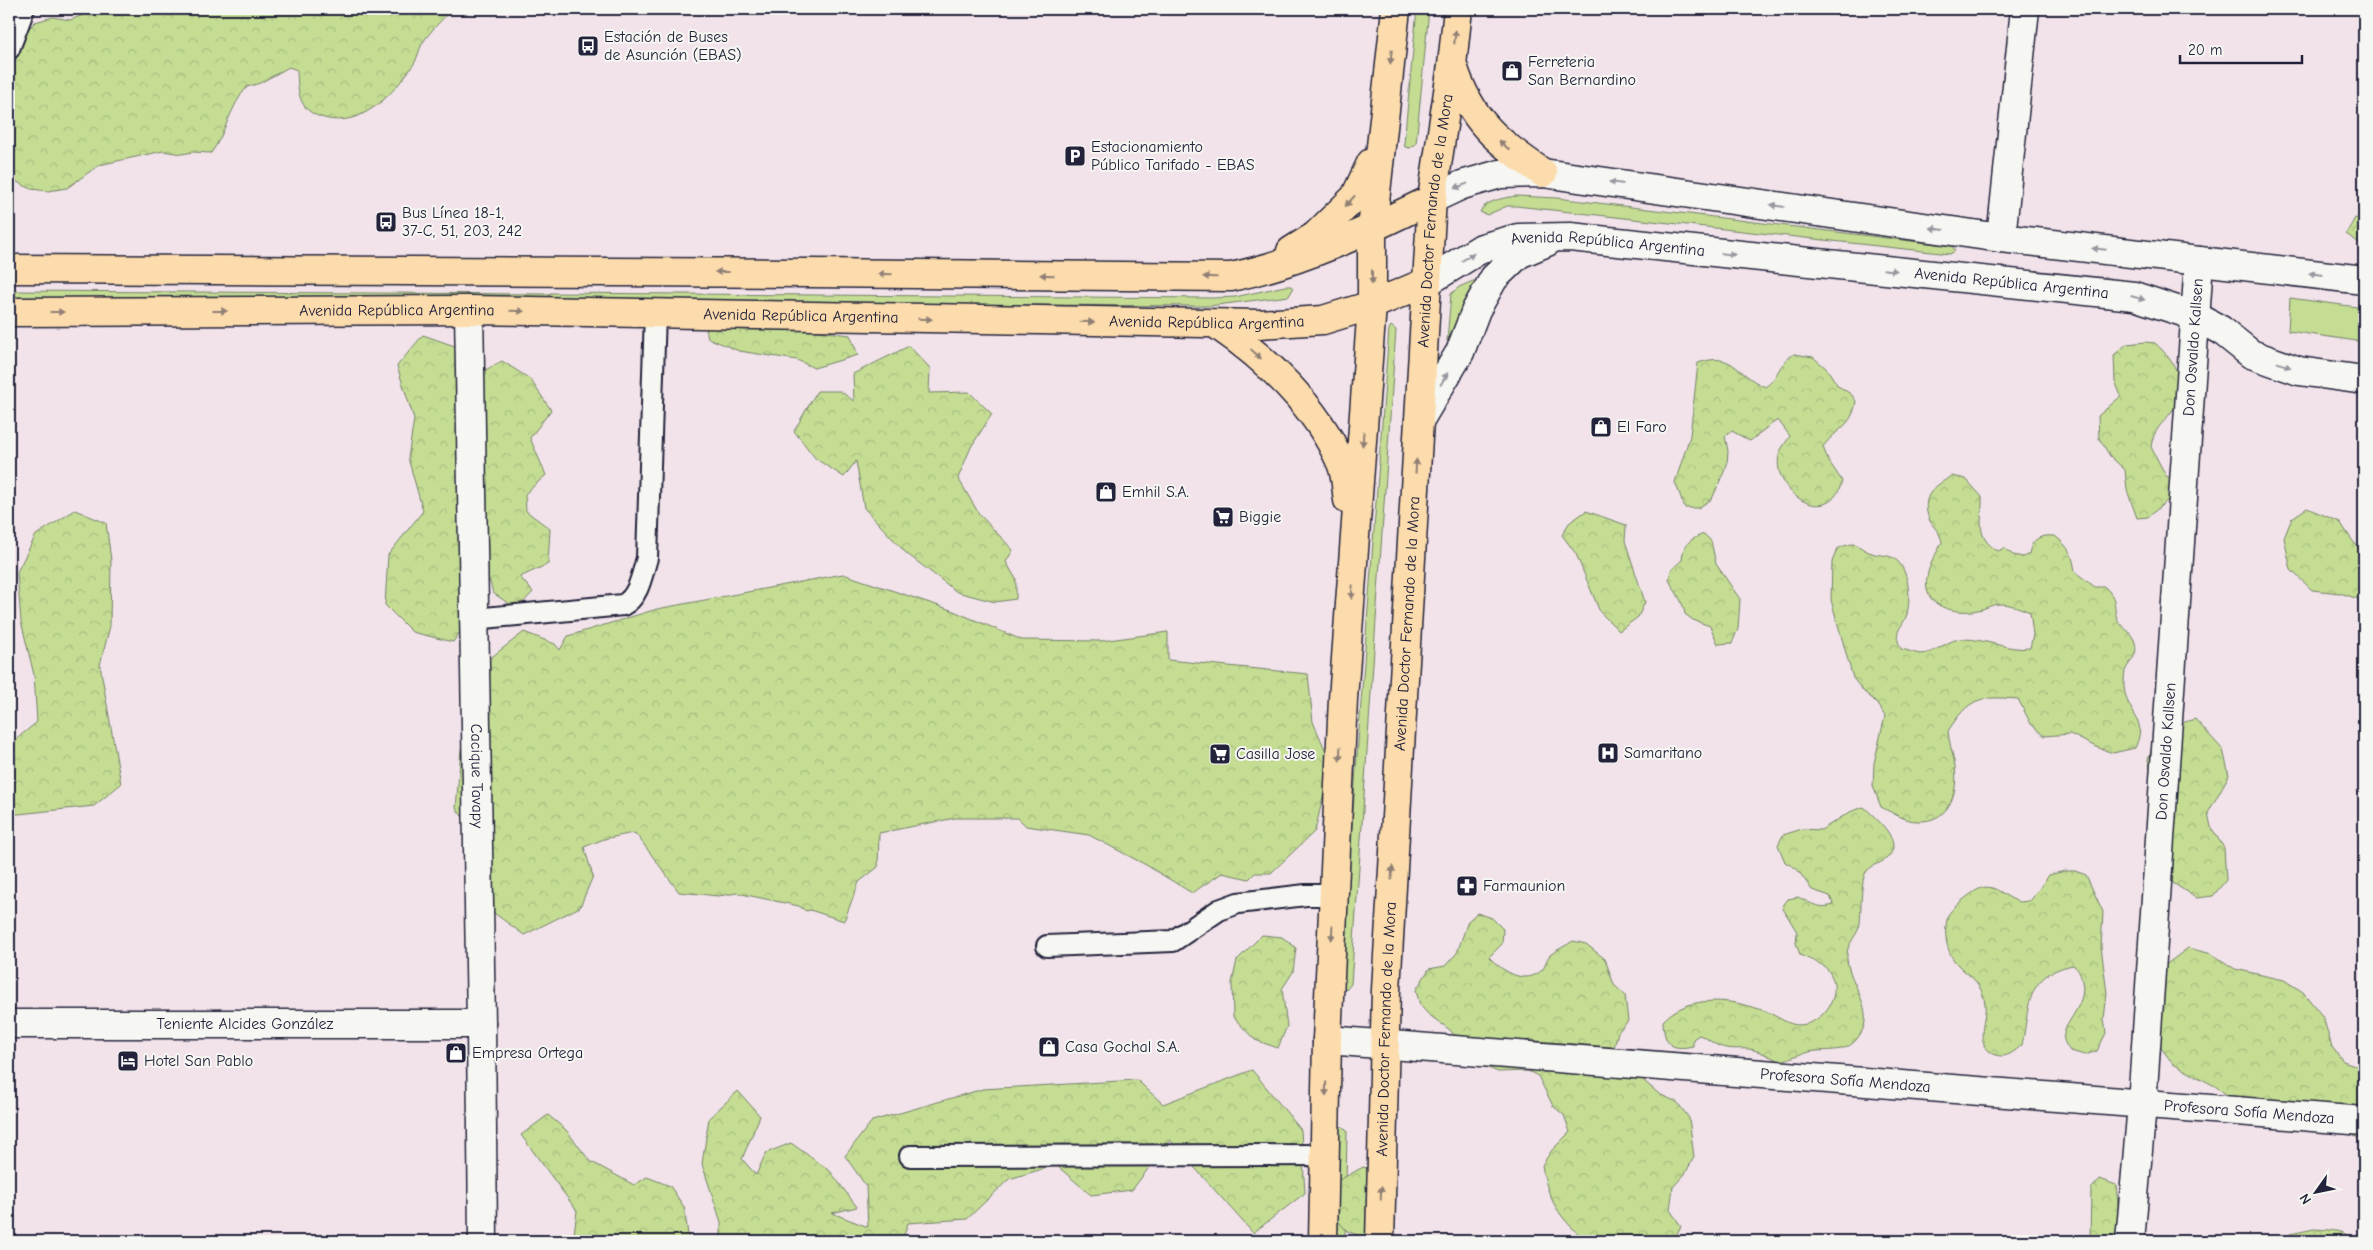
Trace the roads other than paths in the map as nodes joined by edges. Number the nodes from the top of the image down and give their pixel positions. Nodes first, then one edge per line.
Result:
1 (24, 9) edge
2 (1396, 9) edge
3 (1458, 9) edge
4 (2024, 9) edge
5 (9, 49) edge
6 (1452, 65) junction
7 (1380, 143) junction
8 (1543, 173) junction
9 (1432, 199) junction
10 (1372, 228) junction
11 (1558, 237) junction
12 (2001, 238) junction
13 (2199, 260) junction
14 (9, 269) edge
15 (1258, 272) junction
16 (2364, 280) edge
17 (1426, 282) junction
18 (1372, 305) junction
19 (469, 310) junction
20 (9, 312) edge
21 (655, 313) junction
22 (2195, 316) junction
23 (1217, 325) junction
24 (2364, 380) edge
25 (1419, 421) junction
26 (1356, 543) junction
27 (474, 619) junction
28 (1334, 895) junction
29 (1046, 946) dead end
30 (9, 1024) edge
31 (481, 1024) junction
32 (1327, 1040) junction
33 (1386, 1045) junction
34 (2142, 1105) junction
35 (2364, 1121) edge
36 (910, 1156) dead end
37 (1324, 1156) junction
38 (483, 1241) edge
39 (1323, 1241) edge
40 (1380, 1241) edge
41 (2130, 1241) edge

1 - 5 lane
2 -> 7 highway
6 -> 3 highway, Avenida Doctor Fernando de la Mora
4 - 12 street
8 -> 6 highway
6 - 9 highway, Avenida Doctor Fernando de la Mora
7 - 10 highway
7 -> 15 highway
8 -> 9 street
12 -> 8 street
9 - 10 highway
9 - 17 highway, Avenida Doctor Fernando de la Mora
10 - 15 highway
10 -> 18 highway
17 -> 11 street, Avenida República Argentina
11 -> 22 street, Avenida República Argentina
25 -> 11 street
13 -> 12 street
16 -> 13 street
13 - 22 street, Don Osvaldo Kallsen
15 -> 14 highway
17 - 18 highway, Avenida República Argentina
17 - 25 highway, Avenida Doctor Fernando de la Mora
18 - 23 highway, Avenida República Argentina
18 -> 26 highway
20 -> 19 highway, Avenida República Argentina
19 -> 21 highway, Avenida República Argentina
19 - 27 street, Cacique Tavapy
21 -> 23 highway, Avenida República Argentina
21 - 27 lane
22 -> 24 street, Avenida República Argentina
22 - 34 street, Don Osvaldo Kallsen
23 -> 26 highway
33 -> 25 highway, Avenida Doctor Fernando de la Mora
26 -> 28 highway
27 - 31 street, Cacique Tavapy
28 - 29 lane
28 -> 32 highway
30 - 31 street, Teniente Alcides González
31 - 38 street, Cacique Tavapy
32 - 33 street, Profesora Sofía Mendoza
32 -> 37 highway
33 - 34 street, Profesora Sofía Mendoza
40 -> 33 highway, Avenida Doctor Fernando de la Mora
34 - 35 street, Profesora Sofía Mendoza
34 - 41 street, Don Osvaldo Kallsen
36 - 37 lane
37 - 39 highway

